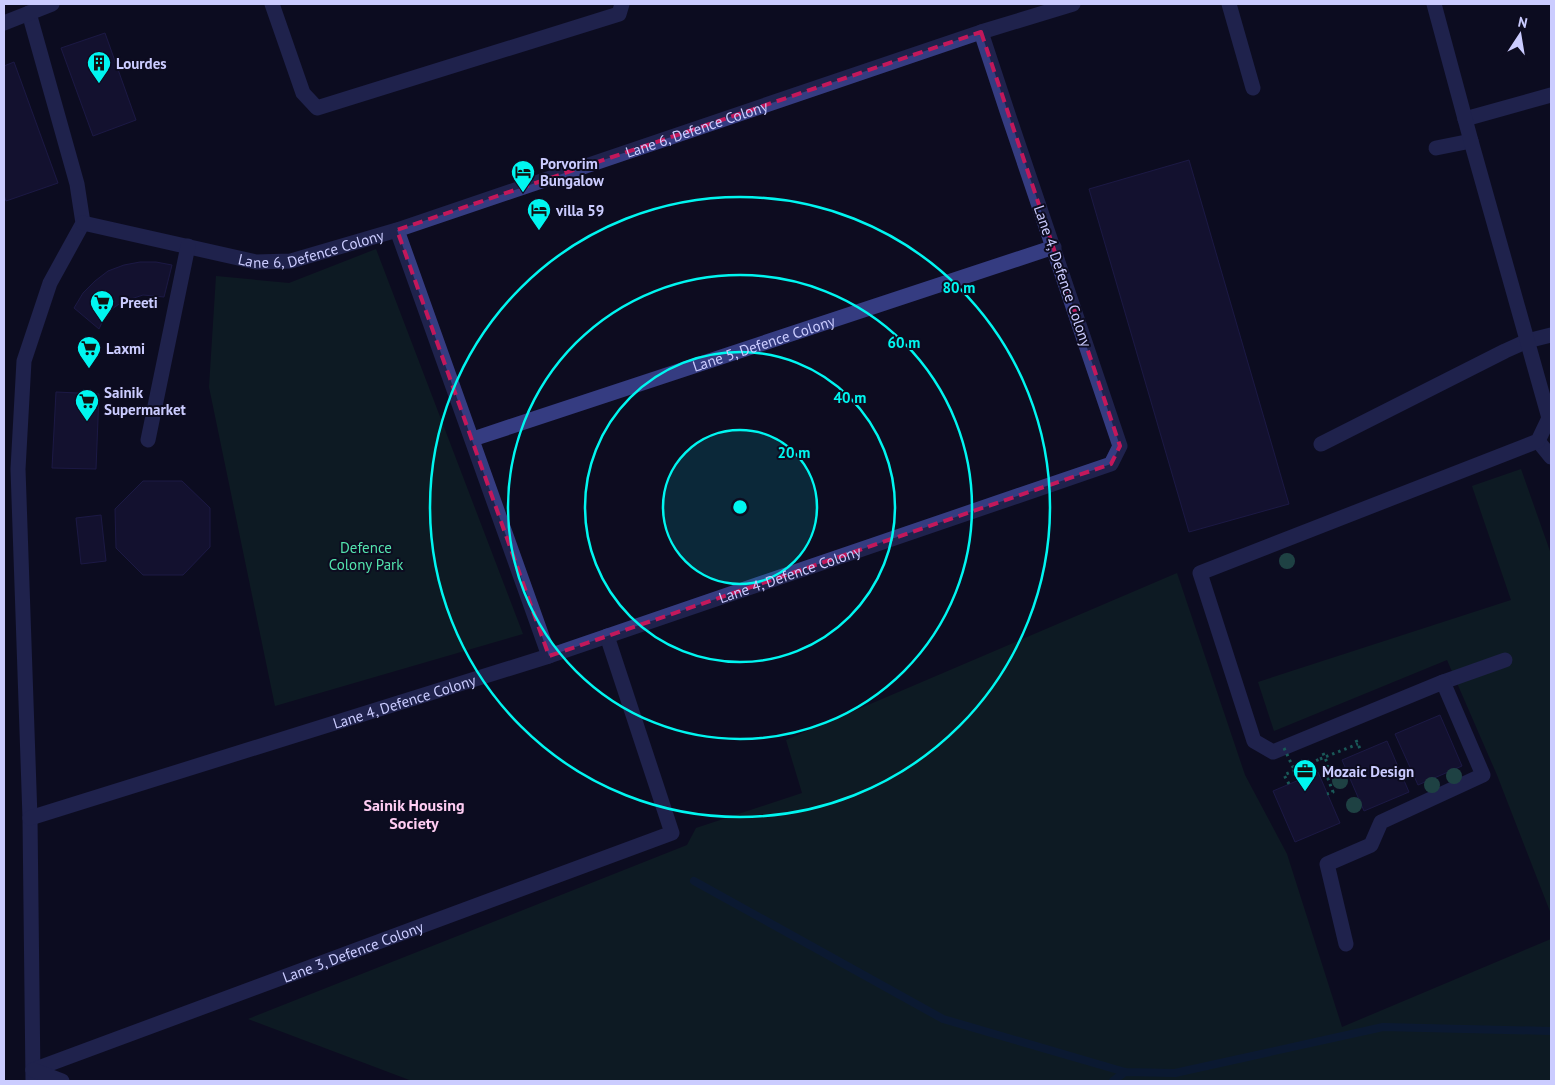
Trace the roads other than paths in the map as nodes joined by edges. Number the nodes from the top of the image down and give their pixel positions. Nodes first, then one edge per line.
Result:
1 (52, 4) edge
2 (272, 4) edge
3 (622, 4) edge
4 (1073, 4) edge
5 (1229, 4) edge
6 (1434, 4) edge
7 (29, 13) junction
8 (4, 22) edge
9 (982, 32) junction
10 (1253, 88) dead end
11 (1551, 95) edge
12 (1465, 119) junction
13 (1471, 141) junction
14 (1436, 148) dead end
15 (83, 223) junction
16 (396, 230) junction
17 (188, 246) junction
18 (1054, 247) junction
19 (1551, 335) edge
20 (1527, 342) junction
21 (473, 439) junction
22 (148, 440) dead end
23 (1538, 440) junction
24 (1321, 444) dead end
25 (1551, 457) edge
26 (607, 636) junction
27 (549, 656) junction
28 (1505, 660) dead end
29 (1443, 682) junction
30 (30, 818) junction
31 (1346, 944) dead end
32 (33, 1076) edge
33 (62, 1081) edge

1 - 7 street
2 - 3 street
4 - 9 street, Lane 6, Defence Colony
5 - 10 street
6 - 12 street
7 - 8 street
7 - 15 street
9 - 16 street, Lane 6, Defence Colony
9 - 18 street, Lane 4, Defence Colony
11 - 12 street
12 - 13 street
13 - 14 street
13 - 20 street
15 - 17 street, Lane 6, Defence Colony
15 - 30 street
16 - 17 street, Lane 6, Defence Colony
16 - 21 street
17 - 22 street
18 - 21 street, Lane 5, Defence Colony
18 - 26 street, Lane 4, Defence Colony
19 - 20 street
20 - 23 street
20 - 24 street
21 - 27 street
23 - 25 street
23 - 29 street
26 - 27 street, Lane 4, Defence Colony
26 - 32 street, Lane 3, Defence Colony
27 - 30 street, Lane 4, Defence Colony
28 - 29 street
29 - 31 street
30 - 32 street
32 - 33 street

